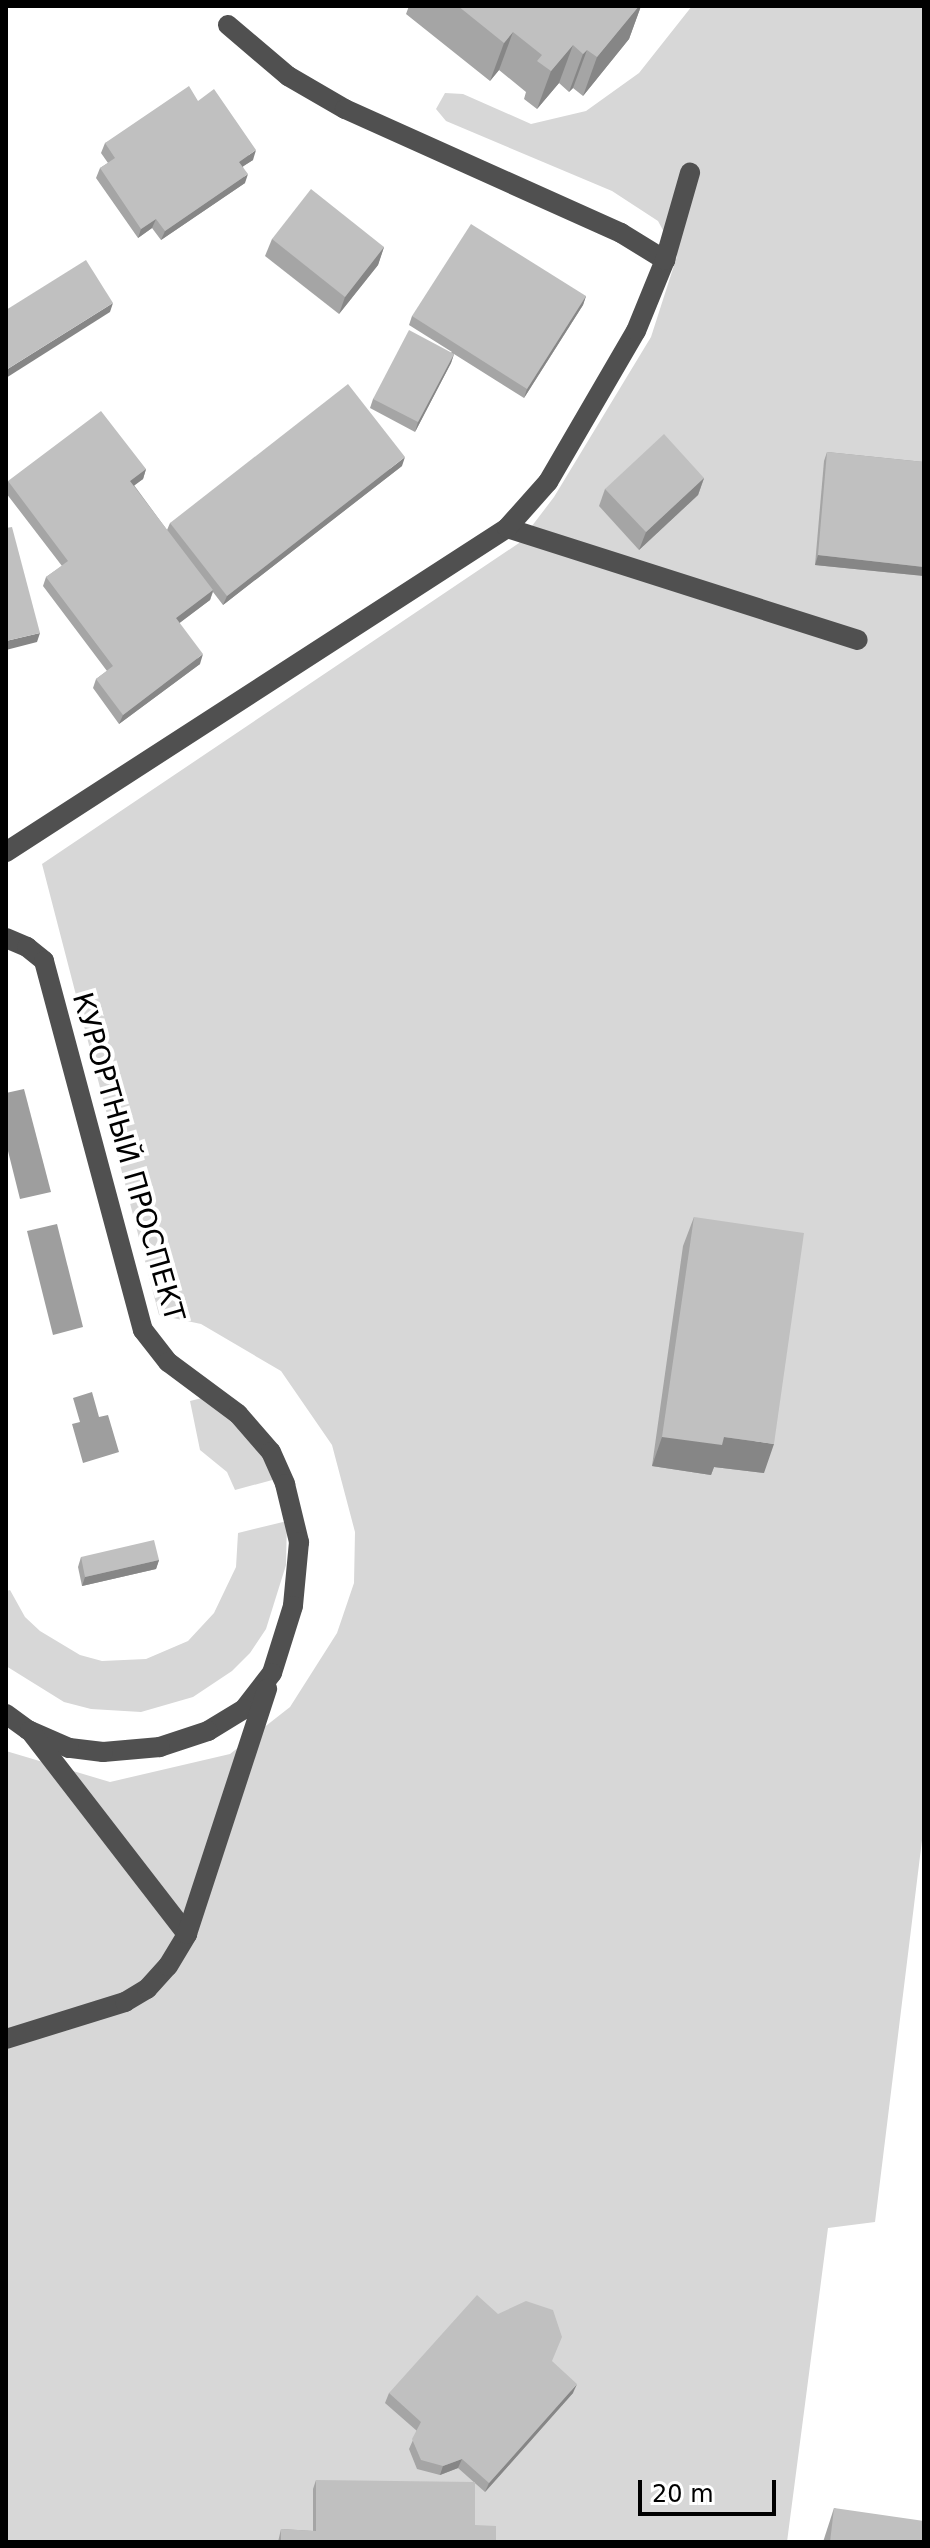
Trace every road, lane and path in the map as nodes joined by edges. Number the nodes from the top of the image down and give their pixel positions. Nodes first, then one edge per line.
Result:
1 (228, 25) dead end
2 (690, 173) dead end
3 (665, 260) junction
4 (507, 528) junction
5 (858, 640) dead end
6 (6, 852) edge
7 (6, 938) edge
8 (272, 1673) junction
9 (6, 1714) edge
10 (28, 1730) junction
11 (187, 1934) junction
12 (6, 2039) edge

1 - 3 street
2 - 3 street
3 - 4 street
4 - 5 street
4 - 6 street
7 - 8 street, КУРОРТНЫЙ ПРОСПЕКТ
8 - 10 street, КУРОРТНЫЙ ПРОСПЕКТ
8 - 11 street
9 - 10 street, КУРОРТНЫЙ ПРОСПЕКТ
10 - 11 street
11 - 12 street

